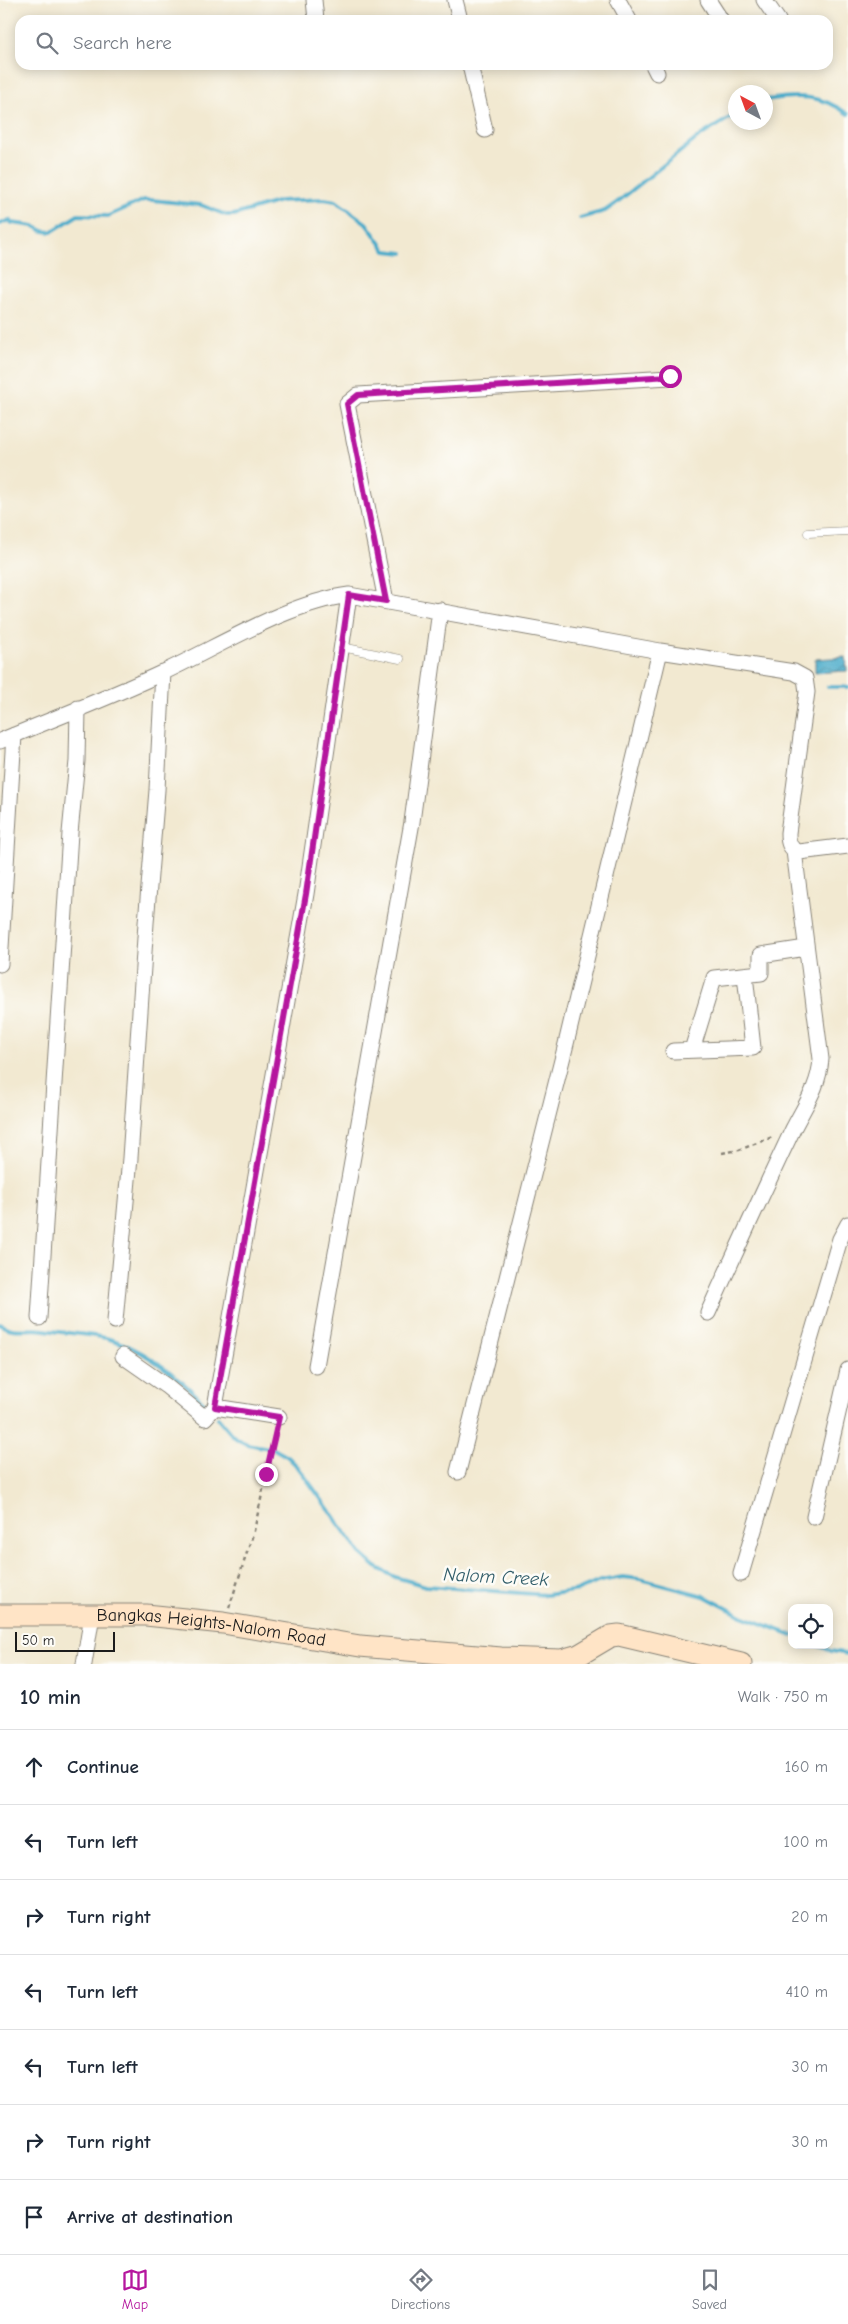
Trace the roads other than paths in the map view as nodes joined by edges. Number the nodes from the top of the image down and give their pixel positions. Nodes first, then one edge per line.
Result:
1 (314, 0) edge
2 (455, 0) edge
3 (618, 0) edge
4 (708, 0) edge
5 (764, 0) edge
6 (316, 15) edge
7 (459, 15) edge
8 (626, 15) edge
9 (718, 15) edge
10 (774, 15) edge
11 (471, 70) edge
12 (485, 130) dead end
13 (670, 376) dead end
14 (848, 531) edge
15 (808, 533) dead end
16 (349, 595) junction
17 (386, 601) junction
18 (440, 610) junction
19 (342, 647) junction
20 (660, 651) junction
21 (400, 659) dead end
22 (163, 672) junction
23 (78, 708) junction
24 (14, 735) junction
25 (0, 741) edge
26 (848, 846) edge
27 (794, 851) junction
28 (806, 948) junction
29 (0, 964) edge
30 (745, 974) junction
31 (692, 1050) junction
32 (673, 1051) dead end
33 (848, 1224) edge
34 (708, 1313) dead end
35 (39, 1318) dead end
36 (115, 1321) dead end
37 (123, 1356) dead end
38 (316, 1366) dead end
39 (848, 1370) edge
40 (215, 1407) junction
41 (279, 1417) road end
42 (458, 1472) dead end
43 (814, 1517) dead end
44 (741, 1574) dead end
45 (0, 1615) edge
46 (92, 1615) junction
47 (579, 1659) edge
48 (84, 1664) edge
49 (741, 1664) edge

1 - 6 street
2 - 7 street
3 - 8 street
4 - 9 street
5 - 10 street
11 - 12 street
13 - 17 street
14 - 15 lane
16 - 17 street
16 - 19 street
16 - 22 street
17 - 18 street
18 - 20 street
18 - 38 street
19 - 21 lane
19 - 40 street
20 - 27 street
20 - 42 street
22 - 23 street
22 - 36 street
23 - 24 street
23 - 35 street
24 - 25 street
24 - 29 street
26 - 27 street
27 - 28 street
28 - 30 street
28 - 34 street
30 - 31 street
30 - 31 street
31 - 32 street
33 - 44 street
37 - 40 street
39 - 43 street
40 - 41 street
45 - 46 street, Bangkas Heights-Nalom Road
46 - 47 street, Bangkas Heights-Nalom Road
46 - 48 street
47 - 49 street, Bangkas Heights-Nalom Road

